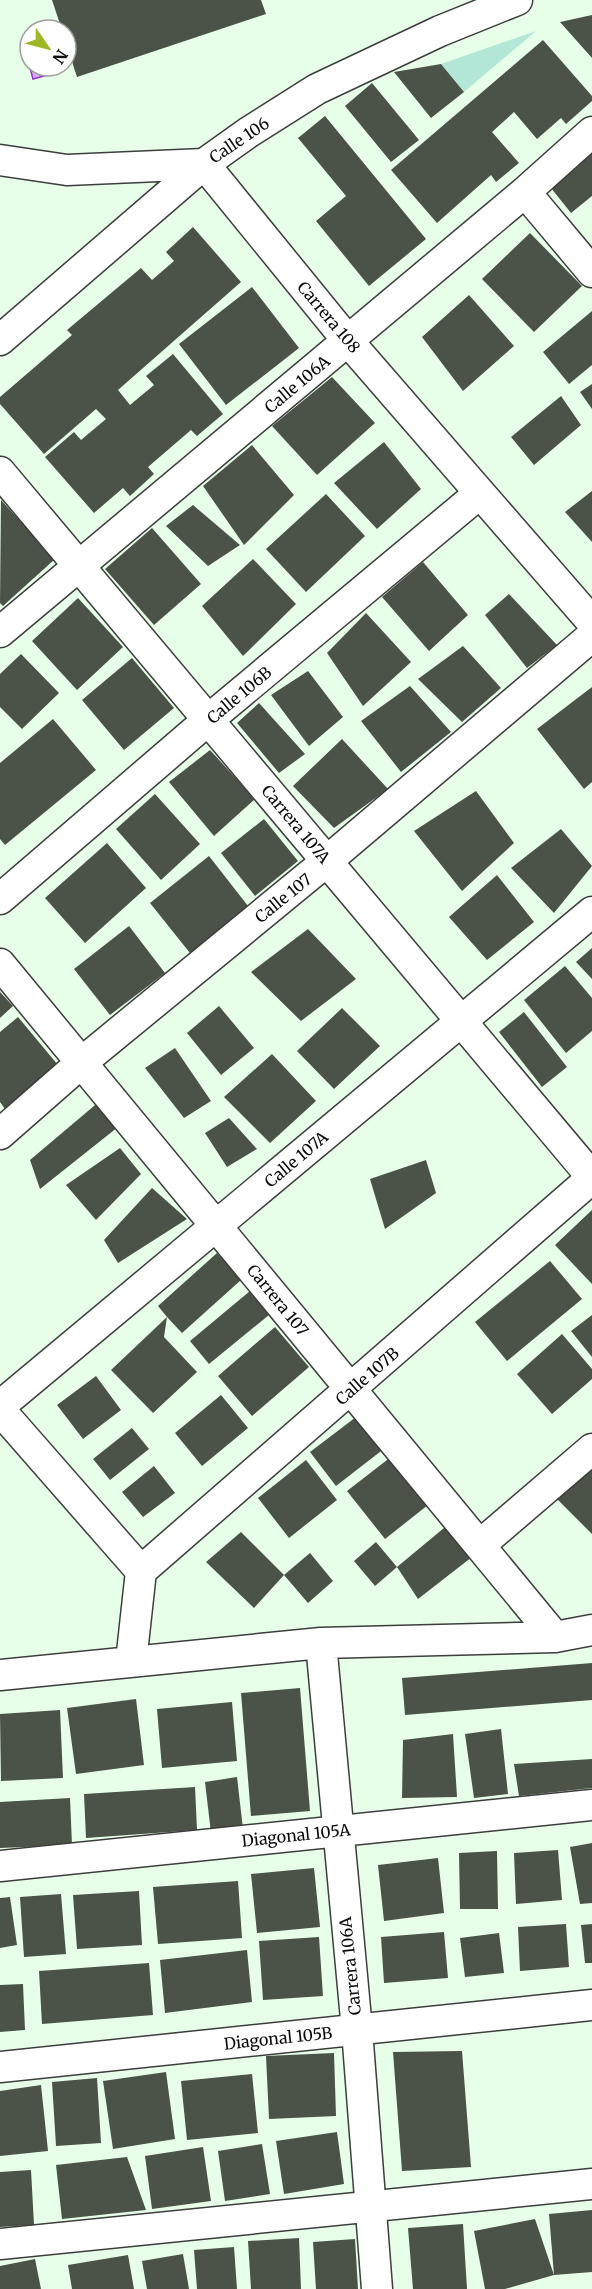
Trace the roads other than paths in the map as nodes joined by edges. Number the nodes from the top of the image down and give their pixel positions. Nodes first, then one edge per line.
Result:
1 (517, 0) edge
2 (592, 132) edge
3 (0, 160) edge
4 (204, 164) junction
5 (525, 192) junction
6 (592, 273) edge
7 (0, 340) edge
8 (348, 341) junction
9 (0, 472) edge
10 (480, 493) junction
11 (79, 566) junction
12 (592, 622) edge
13 (0, 632) edge
14 (592, 636) edge
15 (208, 720) junction
16 (327, 861) junction
17 (0, 899) edge
18 (592, 912) edge
19 (0, 964) edge
20 (462, 1020) junction
21 (81, 1063) junction
22 (0, 1134) edge
23 (592, 1178) edge
24 (217, 1225) junction
25 (352, 1389) junction
26 (0, 1408) edge
27 (592, 1449) edge
28 (480, 1545) junction
29 (141, 1571) junction
30 (592, 1630) edge
31 (555, 1637) junction
32 (321, 1643) junction
33 (131, 1662) junction
34 (0, 1675) edge
35 (592, 1805) edge
36 (337, 1831) junction
37 (0, 1866) edge
38 (592, 2005) edge
39 (357, 2030) junction
40 (0, 2067) edge
41 (592, 2184) edge
42 (370, 2207) junction
43 (0, 2244) edge
44 (377, 2289) edge

1 - 4 street, Calle 106
2 - 5 street, Calle 106A
3 - 4 street
4 - 7 street, Calle 106
4 - 8 street, Carrera 108
5 - 6 street
5 - 8 street, Calle 106A
8 - 10 street, Carrera 108
8 - 11 street, Calle 106A
9 - 11 street, Carrera 107A
10 - 12 street, Carrera 108
10 - 15 street, Calle 106B
11 - 13 street, Calle 106A
11 - 15 street, Carrera 107A
14 - 16 street, Calle 107
15 - 16 street, Carrera 107A
15 - 17 street, Calle 106B
16 - 20 street, Carrera 107A
16 - 21 street, Calle 107
18 - 20 street, Calle 107A
19 - 21 street, Carrera 107
20 - 23 street, Carrera 107A
20 - 24 street, Calle 107A
21 - 22 street, Calle 107
21 - 24 street, Carrera 107
23 - 25 street, Calle 107B
24 - 25 street, Carrera 107
24 - 26 street, Calle 107A
25 - 28 street, Carrera 107
25 - 29 street, Calle 107B
26 - 29 street
27 - 28 street
28 - 31 street, Carrera 107
29 - 33 street
30 - 31 street
31 - 32 street
32 - 33 street
32 - 36 street, Carrera 106A
33 - 34 street
35 - 36 street, Diagonal 105A
36 - 37 street, Diagonal 105A
36 - 39 street, Carrera 106A
38 - 39 street, Diagonal 105B
39 - 40 street, Diagonal 105B
39 - 42 street, Carrera 106A
41 - 42 street
42 - 43 street
42 - 44 street, Carrera 106A

